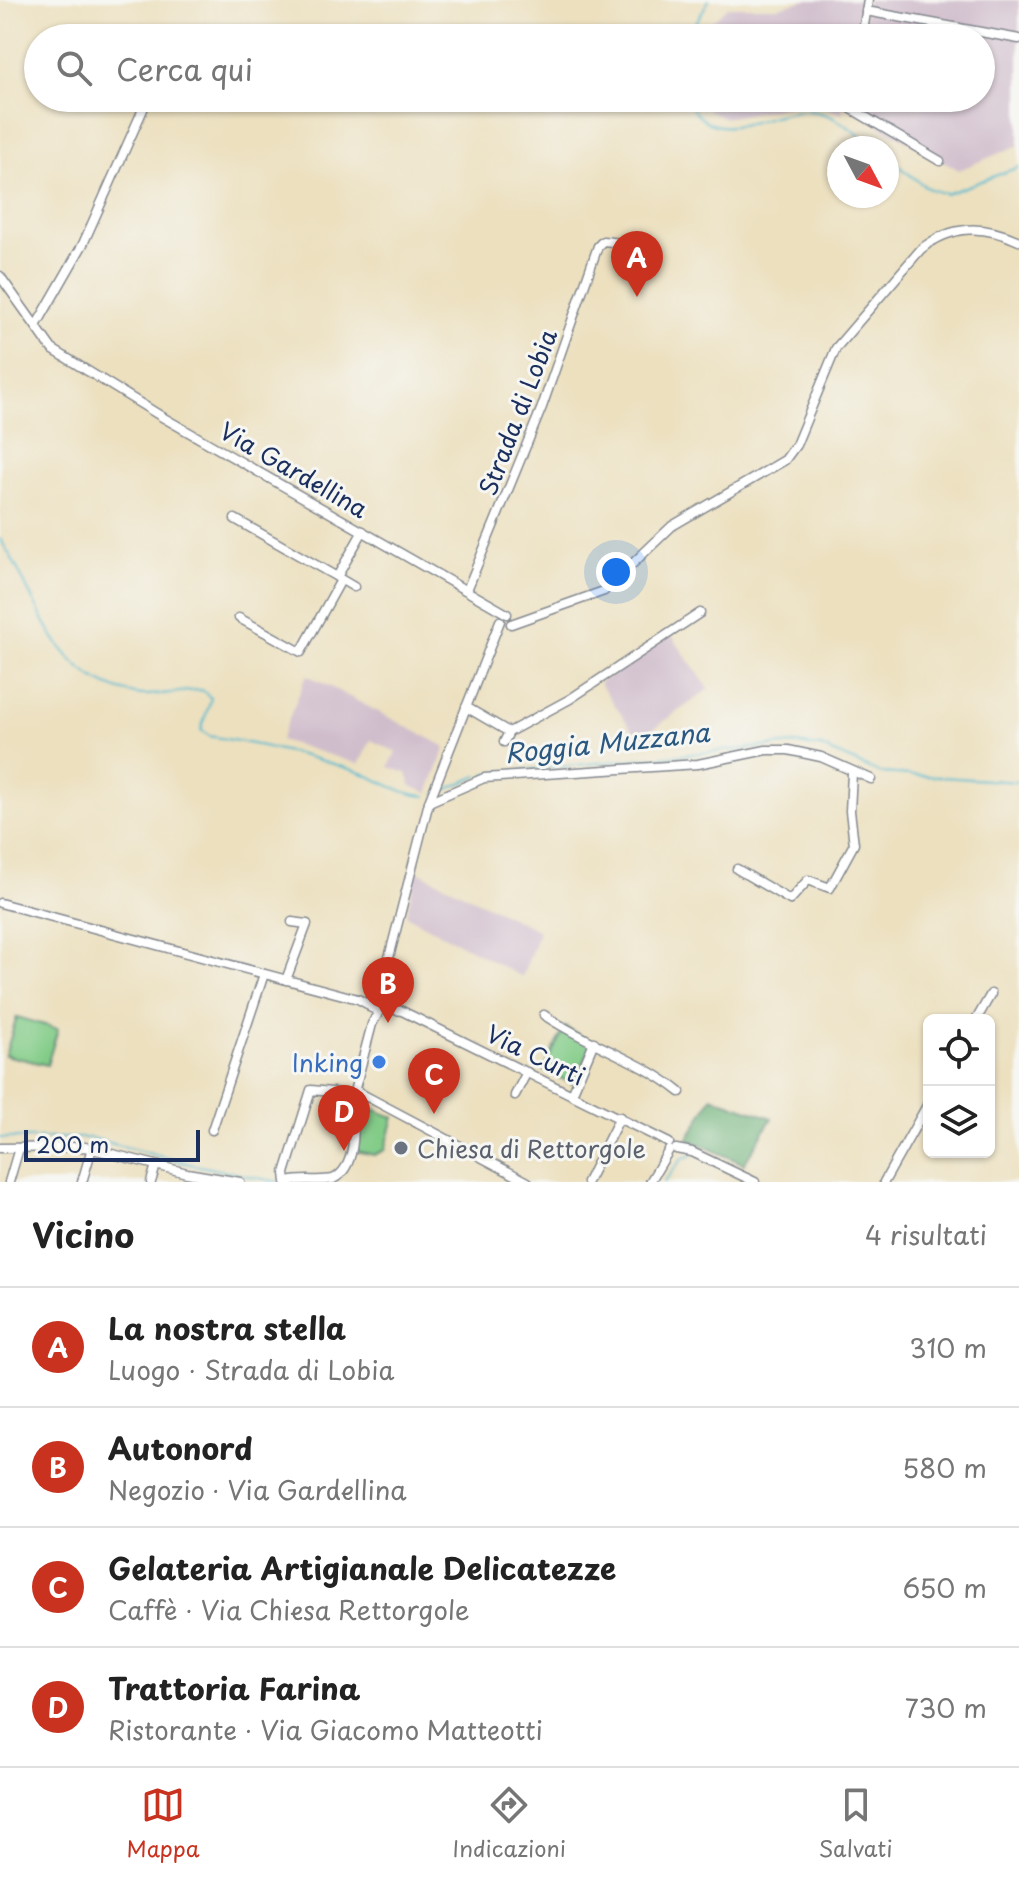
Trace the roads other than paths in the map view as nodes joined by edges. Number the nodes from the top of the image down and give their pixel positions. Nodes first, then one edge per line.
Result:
1 (868, 0) edge
2 (866, 11) junction
3 (864, 24) edge
4 (937, 24) edge
5 (995, 35) edge
6 (1019, 39) edge
7 (142, 112) edge
8 (857, 112) edge
9 (940, 161) dead end
10 (1019, 241) edge
11 (631, 244) dead end
12 (0, 276) edge
13 (36, 326) junction
14 (235, 519) dead end
15 (363, 531) junction
16 (339, 578) junction
17 (354, 587) dead end
18 (467, 590) junction
19 (700, 613) dead end
20 (239, 618) dead end
21 (507, 620) junction
22 (466, 707) junction
23 (509, 732) junction
24 (504, 742) dead end
25 (852, 773) junction
26 (871, 779) dead end
27 (430, 799) junction
28 (737, 869) dead end
29 (0, 903) edge
30 (292, 922) dead end
31 (264, 974) junction
32 (384, 977) junction
33 (286, 980) junction
34 (991, 994) dead end
35 (383, 996) junction
36 (371, 1001) junction
37 (381, 1009) junction
38 (979, 1014) edge
39 (544, 1015) dead end
40 (372, 1024) junction
41 (594, 1042) junction
42 (527, 1072) junction
43 (680, 1092) dead end
44 (572, 1094) junction
45 (515, 1095) dead end
46 (357, 1097) junction
47 (923, 1113) edge
48 (620, 1117) junction
49 (212, 1130) dead end
50 (671, 1147) junction
51 (0, 1148) edge
52 (19, 1148) junction
53 (92, 1148) junction
54 (156, 1165) junction
55 (217, 1180) edge
56 (9, 1182) edge
57 (82, 1182) edge
58 (151, 1182) edge
59 (240, 1182) edge
60 (287, 1182) edge
61 (528, 1182) edge
62 (587, 1182) edge
63 (650, 1182) edge
64 (755, 1182) edge
65 (884, 1182) edge

1 - 2 street
2 - 3 street
2 - 4 street
5 - 6 street
7 - 13 street
8 - 9 street
10 - 21 street
11 - 18 street, Strada di Lobia
12 - 13 street
13 - 15 street, Via Gardellina
14 - 16 street
15 - 16 street
15 - 18 street, Via Gardellina
16 - 17 street
16 - 20 street
18 - 21 street, Via Gardellina
19 - 23 street
21 - 22 street
22 - 23 street
22 - 27 street
23 - 24 street
25 - 26 street
25 - 27 street
25 - 28 street
27 - 32 street
29 - 31 street
30 - 33 street
31 - 33 street
31 - 49 street
32 - 35 street
32 - 36 street
33 - 36 street
34 - 38 street
35 - 36 street
35 - 37 street
36 - 37 street
36 - 40 street
37 - 40 street
37 - 42 street, Via Curti
39 - 41 street
40 - 46 street
41 - 43 street
41 - 44 street
42 - 44 street, Via Curti
42 - 45 street
44 - 48 street, Via Curti
46 - 60 street
46 - 60 street
46 - 61 street
47 - 65 street
48 - 50 street, Via Curti
48 - 62 street
50 - 63 street
50 - 64 street, Via Curti
51 - 52 street
52 - 53 street
52 - 56 street
53 - 54 street
53 - 57 street
54 - 55 street
54 - 58 street
55 - 59 street

